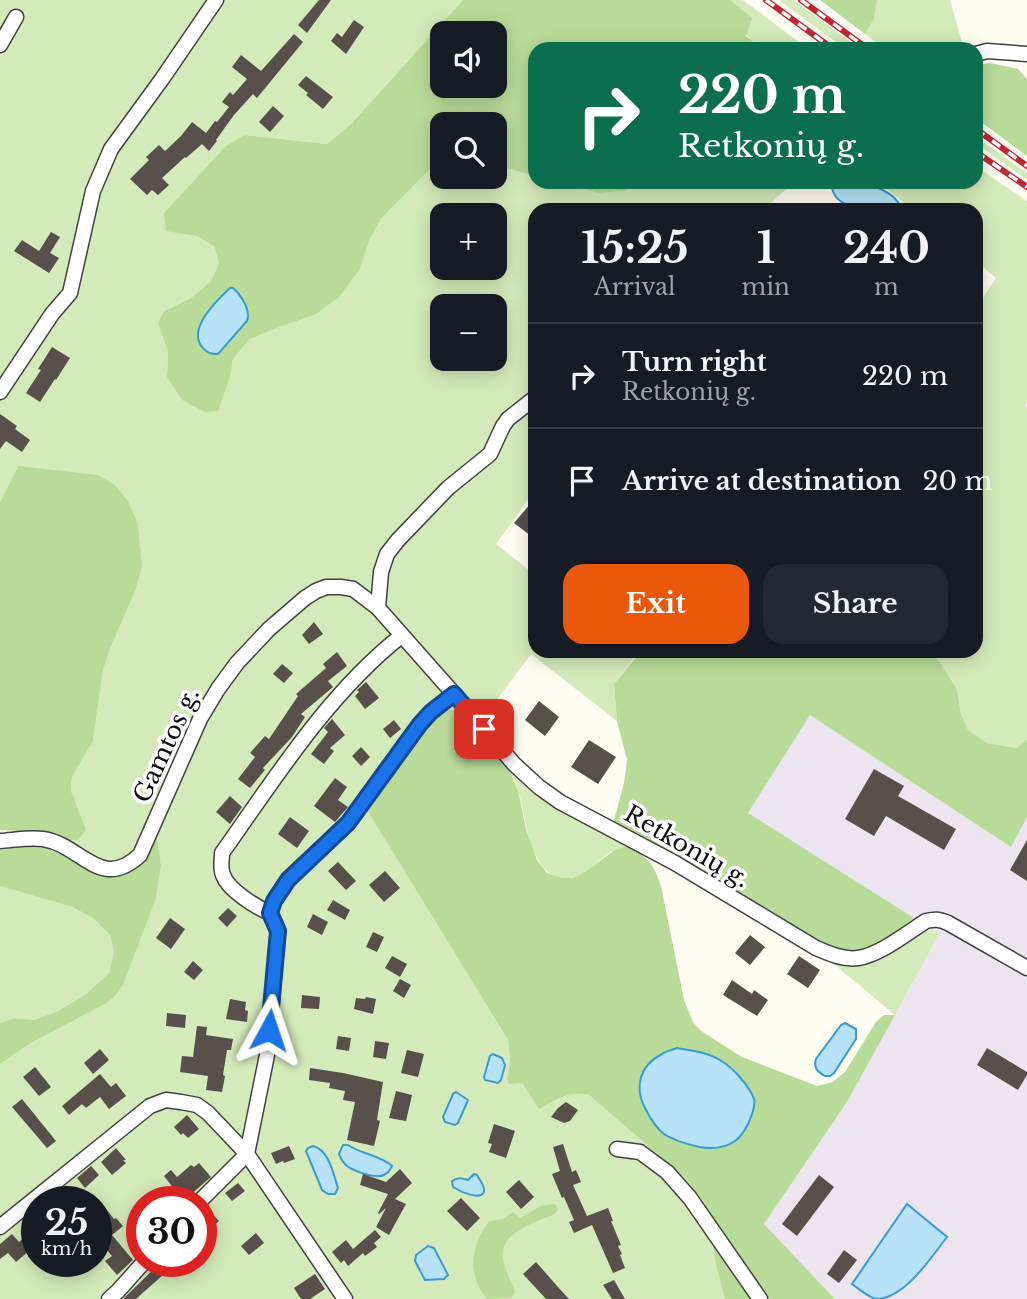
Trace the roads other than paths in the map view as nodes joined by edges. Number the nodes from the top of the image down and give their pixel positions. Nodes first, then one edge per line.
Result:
1 (216, 0) edge
2 (16, 17) dead end
3 (0, 45) edge
4 (983, 52) edge
5 (1027, 54) edge
6 (0, 392) edge
7 (528, 403) edge
8 (378, 608) junction
9 (401, 636) junction
10 (454, 694) junction
11 (0, 841) edge
12 (270, 913) junction
13 (1027, 968) edge
14 (617, 1149) dead end
15 (247, 1154) junction
16 (215, 1186) edge
17 (0, 1227) edge
18 (131, 1277) edge
19 (108, 1299) edge
20 (345, 1299) edge
21 (760, 1299) edge

1 - 6 street
2 - 3 street
4 - 5 street
7 - 8 street
8 - 9 street, Retkonių g.
8 - 11 street, Gamtos g.
9 - 10 street, Retkonių g.
9 - 12 street
10 - 12 street
10 - 13 street, Retkonių g.
12 - 15 street
14 - 21 street
15 - 16 street
15 - 17 street
15 - 20 street
18 - 19 street

